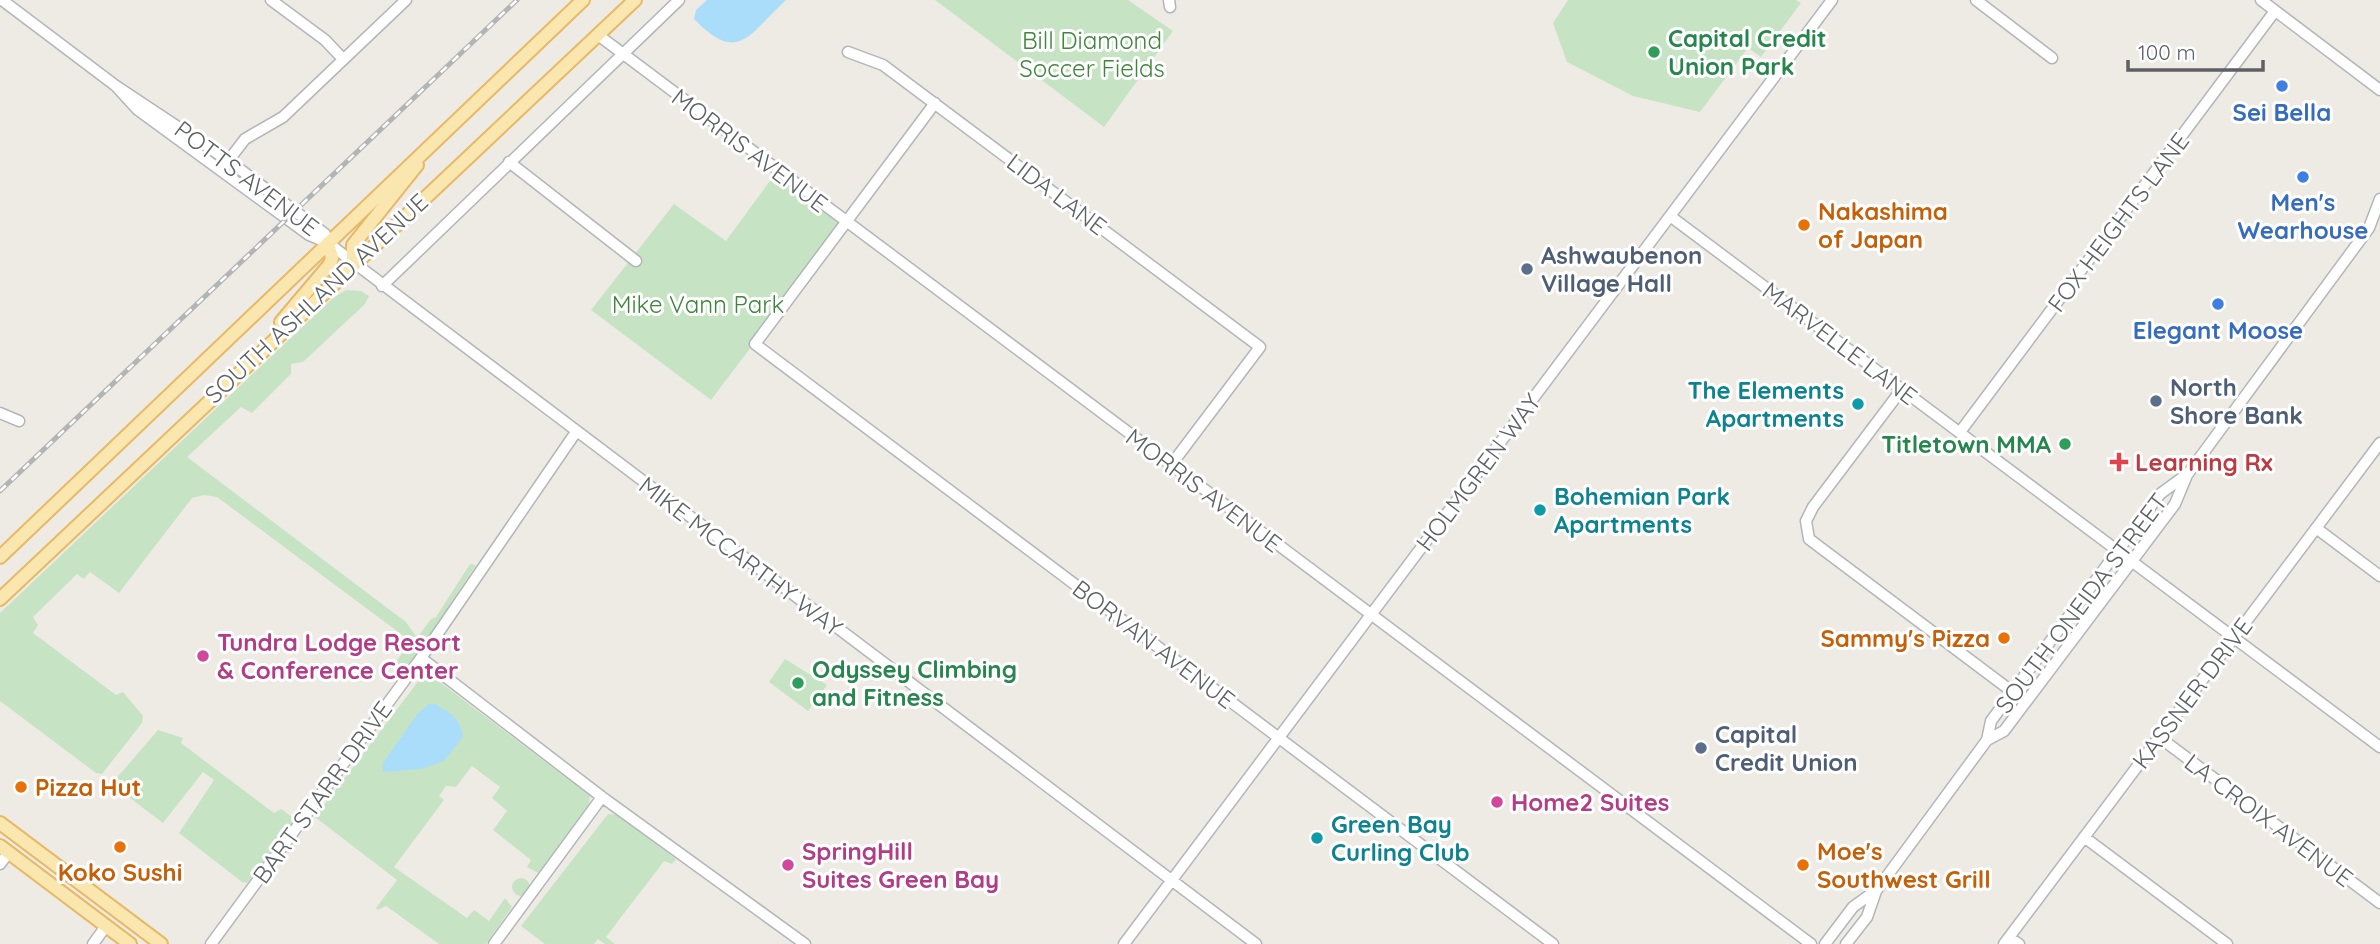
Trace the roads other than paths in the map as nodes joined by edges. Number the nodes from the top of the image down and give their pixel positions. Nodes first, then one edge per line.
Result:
1 (2, 0) edge
2 (271, 0) edge
3 (406, 0) edge
4 (583, 0) edge
5 (635, 0) edge
6 (679, 0) edge
7 (1832, 0) edge
8 (1976, 0) edge
9 (2261, 0) edge
10 (2275, 11) junction
11 (598, 35) junction
12 (848, 52) dead end
13 (622, 54) junction
14 (2052, 58) dead end
15 (344, 59) junction
16 (116, 86) junction
17 (2380, 90) edge
18 (935, 103) junction
19 (443, 132) junction
20 (229, 160) junction
21 (509, 162) junction
22 (220, 171) junction
23 (2380, 199) edge
24 (1670, 216) junction
25 (846, 222) junction
26 (2380, 222) edge
27 (2369, 228) junction
28 (328, 243) junction
29 (636, 261) dead end
30 (353, 264) junction
31 (382, 286) junction
32 (248, 362) junction
33 (1902, 389) junction
34 (0, 413) edge
35 (19, 421) dead end
36 (576, 432) junction
37 (1960, 432) junction
38 (2380, 443) edge
39 (1171, 465) junction
40 (2187, 475) junction
41 (2316, 528) junction
42 (2118, 551) junction
43 (0, 557) edge
44 (2132, 561) junction
45 (2380, 576) edge
46 (0, 599) edge
47 (1371, 614) junction
48 (2234, 638) junction
49 (421, 658) junction
50 (2012, 692) junction
51 (2026, 702) junction
52 (2159, 737) junction
53 (1279, 738) junction
54 (1987, 740) junction
55 (2380, 747) edge
56 (602, 797) junction
57 (0, 823) edge
58 (2084, 837) junction
59 (4, 849) edge
60 (0, 864) edge
61 (1172, 881) junction
62 (1876, 891) junction
63 (2380, 903) edge
64 (106, 926) junction
65 (2007, 940) edge
66 (93, 944) edge
67 (130, 944) edge
68 (162, 944) edge
69 (211, 944) edge
70 (494, 944) edge
71 (805, 944) edge
72 (1124, 944) edge
73 (1256, 944) edge
74 (1553, 944) edge
75 (1811, 944) edge
76 (1825, 944) edge
77 (1846, 944) edge
78 (2019, 944) edge
79 (2227, 944) edge

1 - 16 street, POTTS AVENUE
2 - 15 street
3 - 15 street
4 - 19 main road, SOUTH ASHLAND AVENUE
5 - 11 main road, SOUTH ASHLAND AVENUE
6 - 13 street
7 - 24 street, HOLMGREN WAY
8 - 14 street
9 - 10 street
10 - 17 street
10 - 37 street, FOX HEIGHTS LANE
11 - 13 street, MORRIS AVENUE
11 - 30 main road, SOUTH ASHLAND AVENUE
12 - 18 street, LIDA LANE
13 - 21 street
13 - 25 street, MORRIS AVENUE
15 - 20 street
16 - 20 street, POTTS AVENUE
16 - 22 street, POTTS AVENUE
18 - 25 street
18 - 39 street, LIDA LANE
19 - 28 main road, SOUTH ASHLAND AVENUE
19 - 30 main road
20 - 22 street
20 - 28 street, POTTS AVENUE
21 - 29 street
21 - 31 street
22 - 28 street, POTTS AVENUE
23 - 27 street, SOUTH ONEIDA STREET
24 - 33 street, MARVELLE LANE
24 - 47 street, HOLMGREN WAY
25 - 39 street, MORRIS AVENUE
25 - 53 street, BORVAN AVENUE
26 - 27 street, SOUTH ONEIDA STREET
27 - 40 street, SOUTH ONEIDA STREET
28 - 30 street, MIKE MCCARTHY WAY
28 - 32 main road
28 - 43 main road, SOUTH ASHLAND AVENUE
30 - 31 street, MIKE MCCARTHY WAY
30 - 32 main road, SOUTH ASHLAND AVENUE
31 - 36 street, MIKE MCCARTHY WAY
32 - 46 main road, SOUTH ASHLAND AVENUE
33 - 37 street, MARVELLE LANE
33 - 50 street
34 - 35 street
36 - 49 street, BART STARR DRIVE
36 - 61 street, MIKE MCCARTHY WAY
37 - 42 street, MARVELLE LANE
38 - 41 street, KASSNER DRIVE
39 - 47 street, MORRIS AVENUE
40 - 42 street, SOUTH ONEIDA STREET
40 - 44 street, SOUTH ONEIDA STREET
41 - 45 street
41 - 48 street, KASSNER DRIVE
42 - 44 street, MARVELLE LANE
42 - 50 street, SOUTH ONEIDA STREET
44 - 48 street, MARVELLE LANE
44 - 51 street, SOUTH ONEIDA STREET
47 - 53 street, HOLMGREN WAY
47 - 75 street, MORRIS AVENUE
48 - 52 street, KASSNER DRIVE
48 - 55 street, MARVELLE LANE
49 - 56 street
49 - 69 street, BART STARR DRIVE
50 - 51 street
50 - 54 street, SOUTH ONEIDA STREET
51 - 54 street, SOUTH ONEIDA STREET
52 - 58 street, KASSNER DRIVE
52 - 63 street, LA CROIX AVENUE
53 - 61 street, HOLMGREN WAY
53 - 74 street, BORVAN AVENUE
54 - 62 street, SOUTH ONEIDA STREET
56 - 70 street
56 - 71 street
57 - 68 main road
58 - 65 street, KASSNER DRIVE
58 - 79 street
59 - 60 street
59 - 64 main road
61 - 72 street, HOLMGREN WAY
61 - 73 street, MIKE MCCARTHY WAY
62 - 76 street, SOUTH ONEIDA STREET
62 - 77 street, SOUTH ONEIDA STREET
64 - 66 street
64 - 67 main road
65 - 78 street

